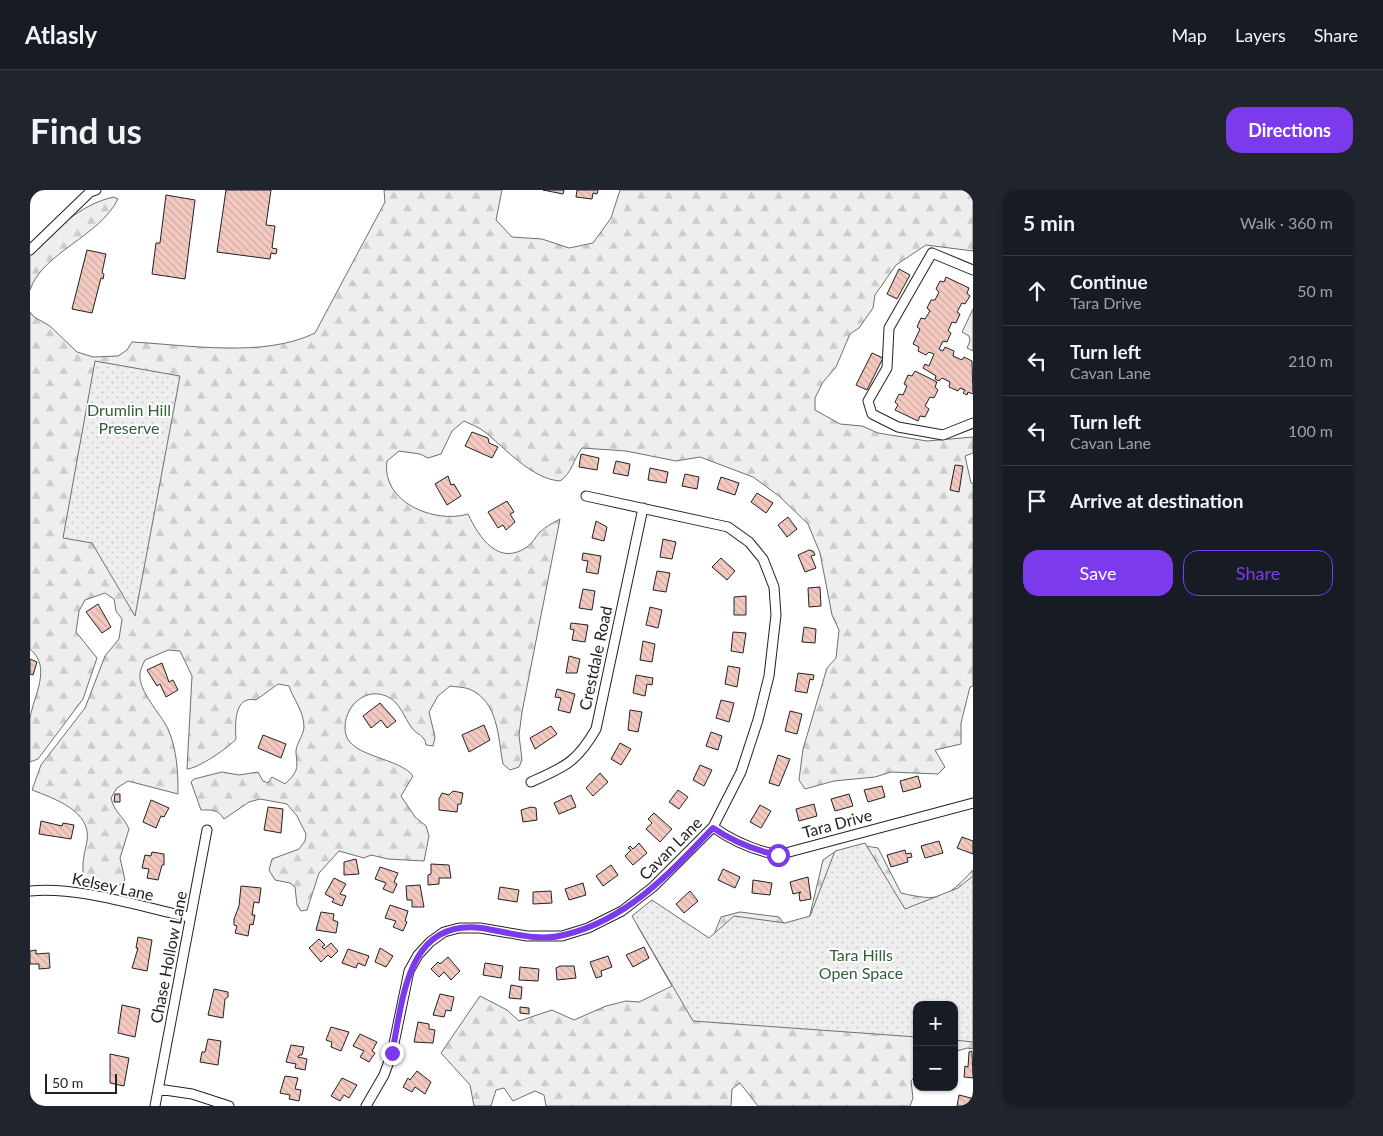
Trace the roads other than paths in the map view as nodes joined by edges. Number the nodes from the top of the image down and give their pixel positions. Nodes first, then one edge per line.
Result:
1 (96, 190) edge
2 (30, 250) edge
3 (973, 270) edge
4 (973, 423) edge
5 (586, 496) dead end
6 (642, 508) junction
7 (531, 782) dead end
8 (973, 803) edge
9 (713, 828) junction
10 (208, 830) dead end
11 (30, 891) edge
12 (189, 917) junction
13 (158, 1089) junction
14 (155, 1106) edge
15 (229, 1106) edge
16 (366, 1106) edge

1 - 2 street
3 - 4 street
5 - 6 street, Cavan Lane
6 - 7 street, Crestdale Road
6 - 9 street, Cavan Lane
8 - 9 street, Tara Drive
9 - 16 street, Cavan Lane
10 - 12 street, Chase Hollow Lane
11 - 12 street, Kelsey Lane
12 - 13 street, Chase Hollow Lane
13 - 14 street, Chase Hollow Lane
13 - 15 street

